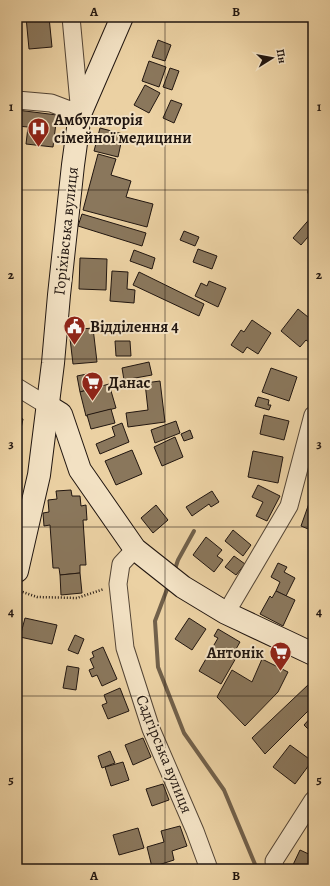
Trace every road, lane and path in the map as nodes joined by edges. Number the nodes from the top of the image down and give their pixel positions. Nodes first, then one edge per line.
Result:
1 (71, 17) edge
2 (122, 17) edge
3 (17, 100) edge
4 (80, 114) junction
5 (17, 387) edge
6 (48, 406) junction
7 (313, 414) edge
8 (135, 549) junction
9 (17, 571) edge
10 (118, 584) junction
11 (17, 590) edge
12 (226, 614) junction
13 (313, 654) edge
14 (313, 800) edge
15 (209, 869) edge
16 (275, 869) edge

1 - 4 street
2 - 4 street, Горіхівська вулиця
3 - 4 street
4 - 6 street, Горіхівська вулиця
5 - 6 street
6 - 8 street
6 - 9 street, Горіхівська вулиця
7 - 12 street
8 - 10 street, Садгірська вулиця
8 - 12 street
10 - 11 path
10 - 15 street, Садгірська вулиця
12 - 13 street
14 - 16 street

